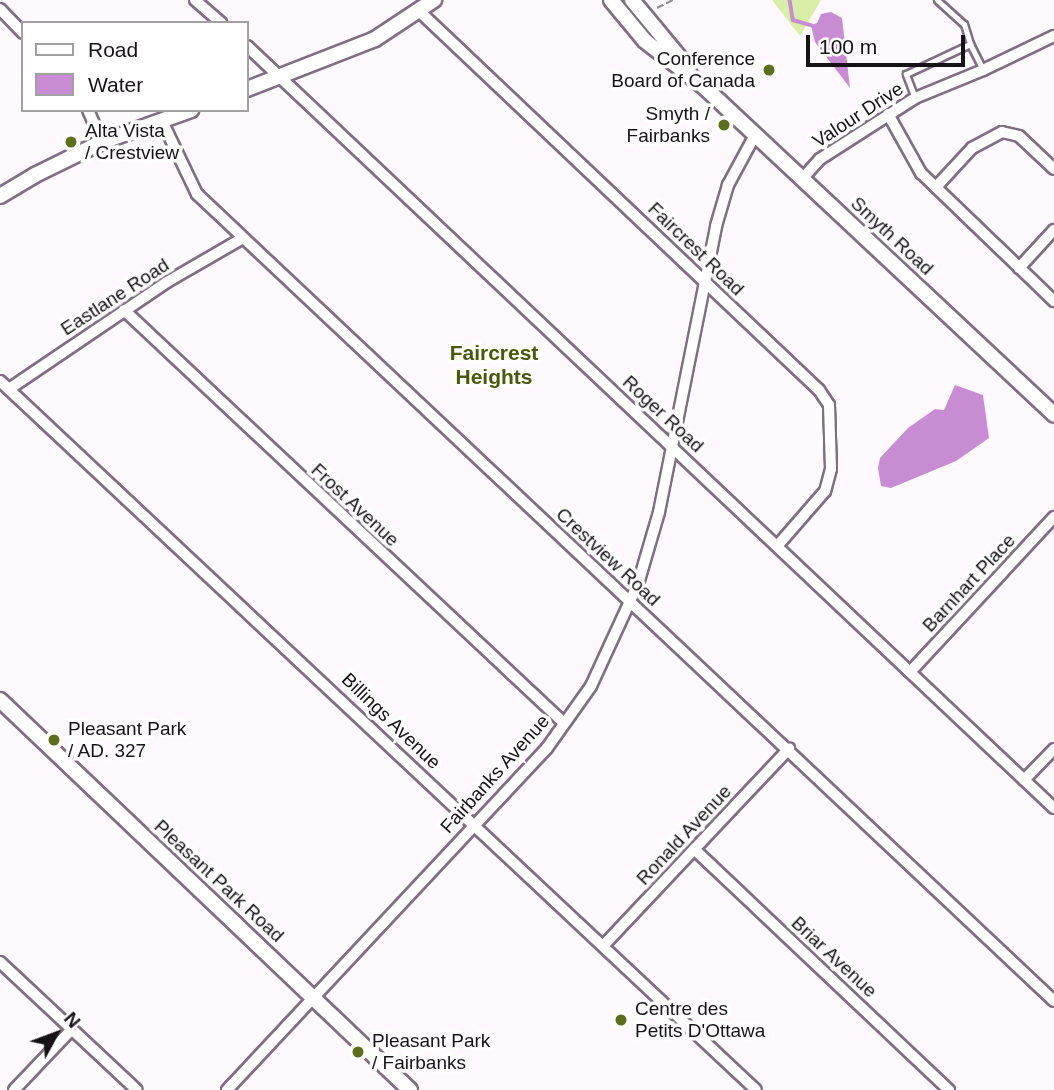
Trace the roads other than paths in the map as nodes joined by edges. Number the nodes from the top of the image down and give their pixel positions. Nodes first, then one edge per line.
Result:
1 (195, 0) edge
2 (435, 0) edge
3 (611, 0) edge
4 (632, 0) edge
5 (937, 0) edge
6 (0, 9) edge
7 (419, 11) junction
8 (219, 21) edge
9 (21, 31) edge
10 (1054, 36) edge
11 (970, 44) junction
12 (248, 47) edge
13 (983, 70) junction
14 (280, 76) junction
15 (703, 86) junction
16 (248, 89) edge
17 (915, 98) junction
18 (89, 112) edge
19 (186, 112) edge
20 (888, 114) junction
21 (162, 121) junction
22 (755, 135) junction
23 (102, 142) junction
24 (1054, 169) edge
25 (802, 179) junction
26 (936, 187) junction
27 (0, 196) edge
28 (1054, 230) edge
29 (243, 238) junction
30 (1018, 268) junction
31 (704, 279) junction
32 (1054, 301) edge
33 (124, 310) junction
34 (0, 381) edge
35 (9, 389) junction
36 (1054, 415) edge
37 (671, 446) junction
38 (1054, 517) edge
39 (778, 545) junction
40 (630, 602) junction
41 (910, 672) junction
42 (0, 700) edge
43 (564, 723) junction
44 (1054, 748) edge
45 (789, 749) junction
46 (1024, 780) junction
47 (1054, 808) edge
48 (474, 825) junction
49 (694, 849) junction
50 (604, 945) junction
51 (0, 962) edge
52 (313, 997) junction
53 (1054, 1001) edge
54 (72, 1029) junction
55 (14, 1090) edge
56 (136, 1090) edge
57 (227, 1090) edge
58 (410, 1090) edge
59 (757, 1090) edge
60 (949, 1090) edge

1 - 8 street
2 - 7 street
3 - 15 street, Smyth Road
4 - 15 street, Smyth Road
5 - 11 lane
6 - 9 street
7 - 14 street
7 - 31 street, Faircrest Road
10 - 13 street, Valour Drive
11 - 13 lane
11 - 17 lane
12 - 14 street, Roger Road
13 - 17 street, Valour Drive
14 - 16 street
14 - 37 street, Roger Road
15 - 22 street, Smyth Road
17 - 20 street, Valour Drive
18 - 23 street
19 - 21 street
20 - 25 street, Valour Drive
20 - 26 street
21 - 23 street
21 - 29 street, Crestview Road
22 - 25 street, Smyth Road
22 - 31 street, Fairbanks Avenue
23 - 27 street
24 - 26 street
25 - 36 street, Smyth Road
26 - 30 street
28 - 30 street
29 - 33 street, Eastlane Road
29 - 40 street, Crestview Road
30 - 32 street
31 - 37 street, Fairbanks Avenue
31 - 39 street, Faircrest Road
33 - 35 street, Eastlane Road
33 - 43 street, Frost Avenue
34 - 35 street, Billings Avenue
35 - 48 street, Billings Avenue
37 - 39 street, Roger Road
37 - 40 street, Fairbanks Avenue
38 - 41 street, Barnhart Place
39 - 41 street, Roger Road
40 - 43 street, Fairbanks Avenue
40 - 45 street, Crestview Road
41 - 46 street, Roger Road
42 - 52 street, Pleasant Park Road
43 - 48 street, Fairbanks Avenue
44 - 46 street
45 - 49 street, Ronald Avenue
45 - 53 street, Crestview Road
46 - 47 street, Roger Road
48 - 50 street, Billings Avenue
48 - 52 street, Fairbanks Avenue
49 - 50 street, Ronald Avenue
49 - 60 street, Briar Avenue
50 - 59 street, Billings Avenue
51 - 54 street
52 - 57 street, Fairbanks Avenue
52 - 58 street, Pleasant Park Road
54 - 55 street
54 - 56 street

